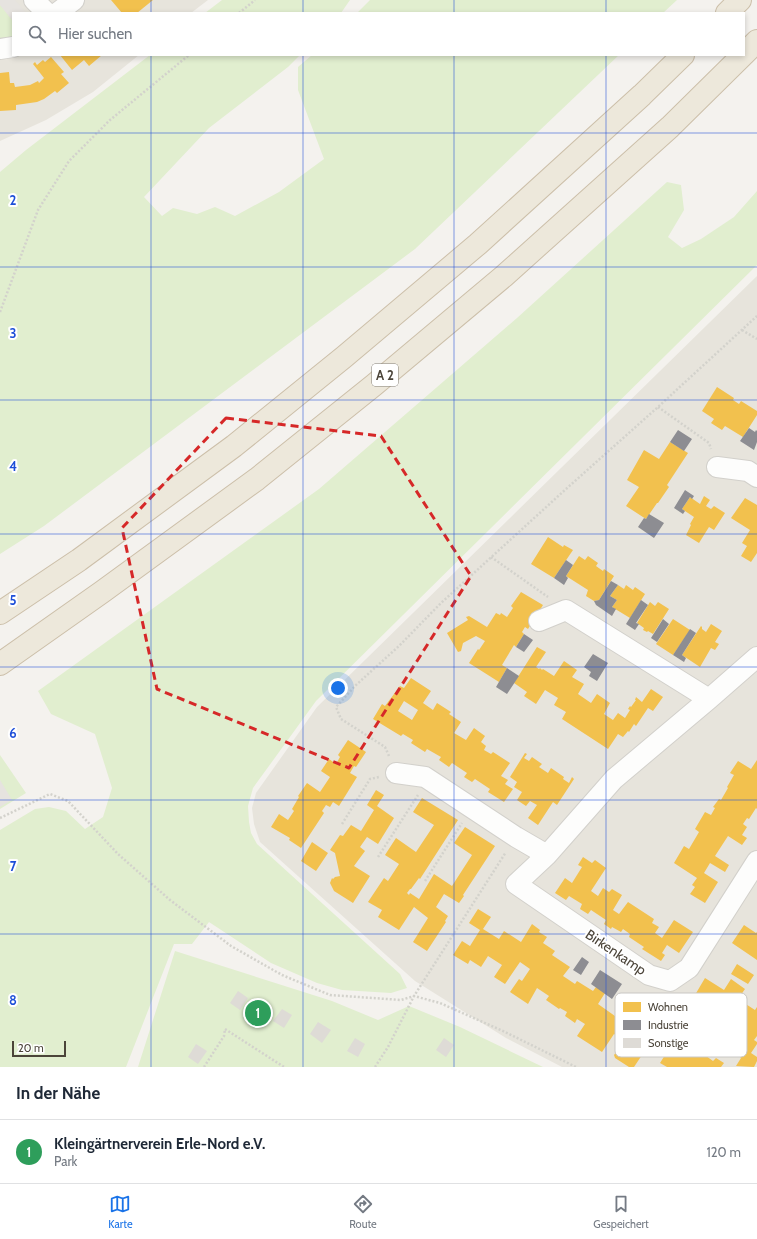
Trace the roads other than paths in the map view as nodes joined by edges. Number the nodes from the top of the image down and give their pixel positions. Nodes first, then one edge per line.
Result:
1 (34, 0) edge
2 (74, 0) edge
3 (740, 0) edge
4 (46, 12) edge
5 (58, 12) edge
6 (728, 12) edge
7 (757, 42) edge
8 (12, 47) edge
9 (0, 49) edge
10 (745, 54) edge
11 (682, 56) edge
12 (743, 56) edge
13 (717, 467) road end
14 (757, 476) edge
15 (0, 613) edge
16 (539, 621) dead end
17 (757, 657) edge
18 (0, 664) edge
19 (709, 699) junction
20 (396, 773) road end
21 (547, 855) junction
22 (757, 861) edge

1 - 4 street
2 - 5 street
3 - 6 highway
7 - 10 highway, A 2
8 - 9 street
11 - 15 highway
12 - 18 highway, A 2
13 - 14 street
16 - 19 street
17 - 19 street, Birkenkamp
19 - 21 street, Birkenkamp
20 - 21 street
21 - 22 street, Birkenkamp

